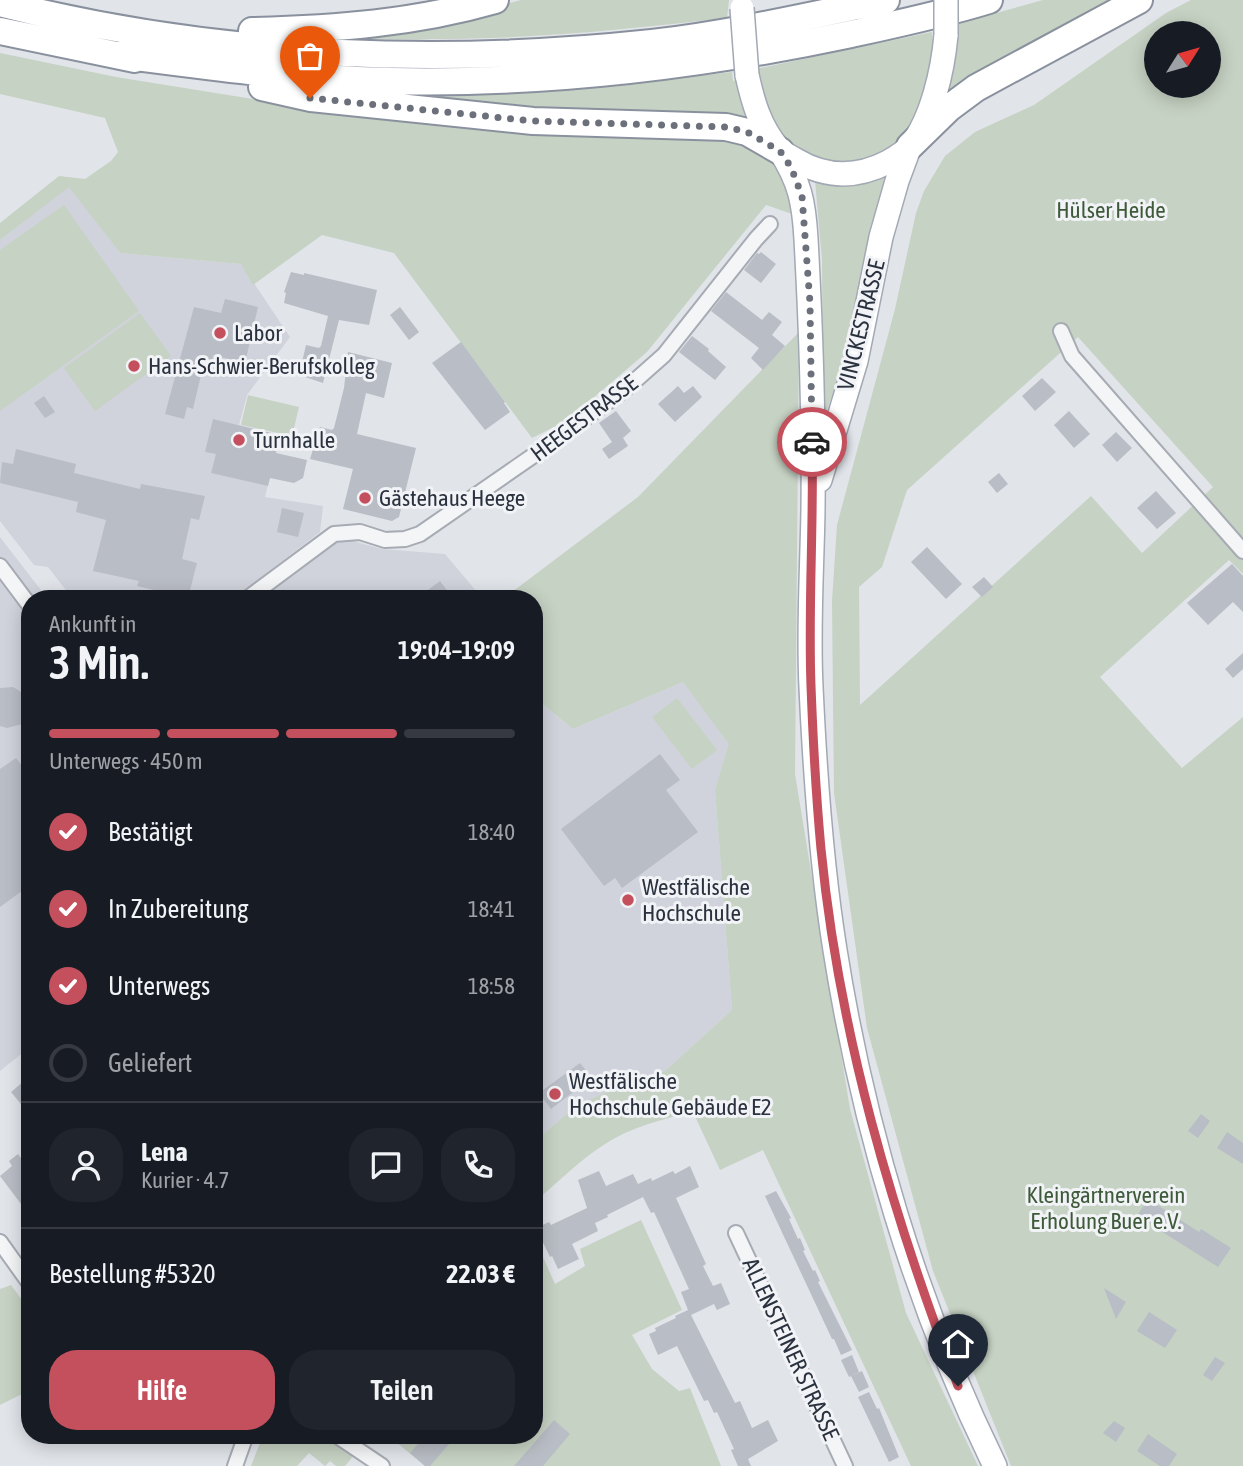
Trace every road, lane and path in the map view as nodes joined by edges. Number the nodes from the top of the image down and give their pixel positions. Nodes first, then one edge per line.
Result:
1 (495, 0) edge
2 (886, 0) edge
3 (946, 0) edge
4 (989, 0) edge
5 (1139, 0) edge
6 (0, 3) edge
7 (742, 4) edge
8 (0, 31) edge
9 (149, 33) junction
10 (120, 55) junction
11 (911, 146) junction
12 (780, 151) junction
13 (770, 224) dead end
14 (1061, 331) dead end
15 (813, 505) junction
16 (1243, 551) edge
17 (0, 566) edge
18 (259, 590) edge
19 (21, 594) edge
20 (736, 1233) dead end
21 (0, 1242) edge
22 (21, 1271) edge
23 (243, 1444) edge
24 (349, 1444) edge
25 (235, 1466) edge
26 (382, 1466) edge
27 (845, 1466) edge
28 (995, 1466) edge

1 - 9 highway
2 - 9 highway
3 - 11 main road, VINCKESTRASSE, bridge
4 - 10 highway
5 - 11 highway
6 - 9 highway
7 - 12 main road, VINCKESTRASSE, bridge
8 - 10 highway
10 - 12 highway
11 - 12 main road
11 - 15 main road, VINCKESTRASSE
12 - 15 main road, VINCKESTRASSE
13 - 18 street, HEEGESTRASSE
14 - 16 street
15 - 28 main road, VINCKESTRASSE
17 - 19 street
20 - 27 street, ALLENSTEINER STRASSE
21 - 22 street
23 - 25 street
24 - 26 street

